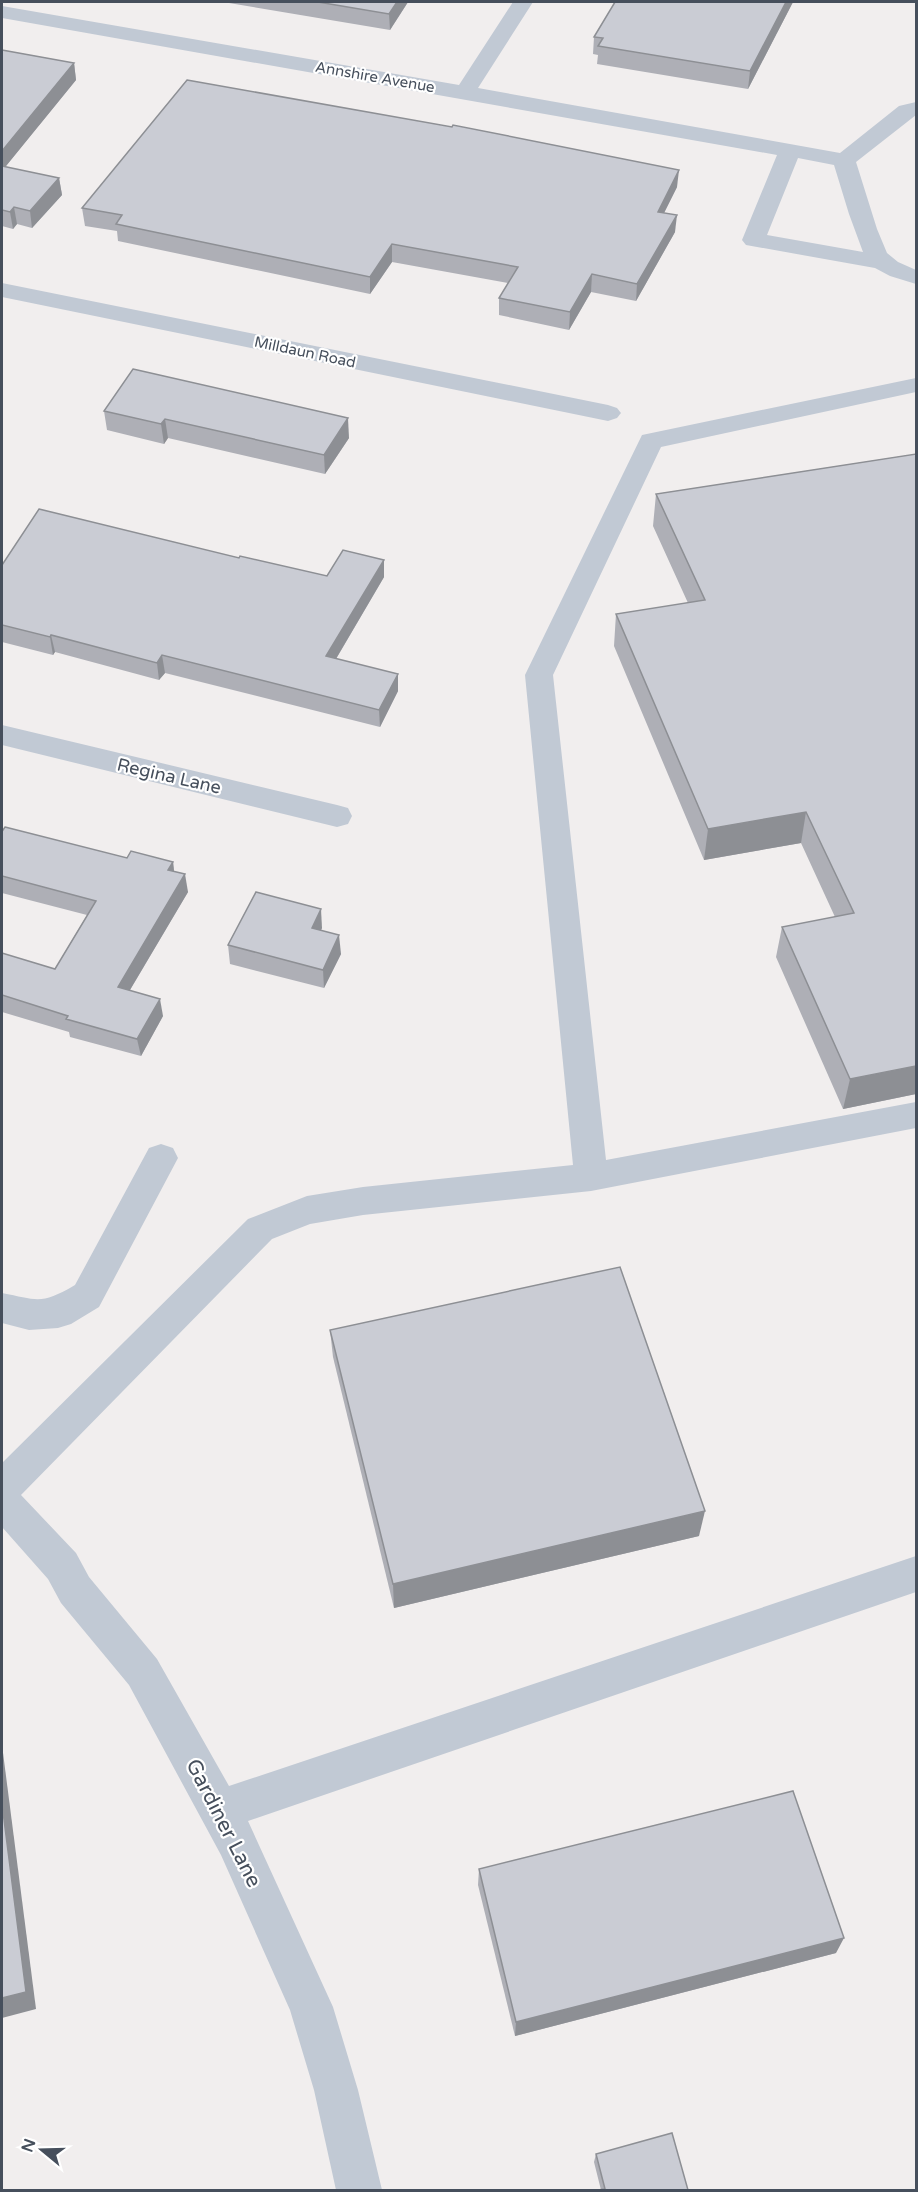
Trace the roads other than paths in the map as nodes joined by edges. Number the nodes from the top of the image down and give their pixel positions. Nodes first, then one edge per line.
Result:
1 (523, 2) edge
2 (2, 12) edge
3 (465, 92) junction
4 (916, 108) edge
5 (790, 151) junction
6 (844, 160) junction
7 (882, 262) junction
8 (916, 276) edge
9 (2, 290) edge
10 (916, 385) edge
11 (608, 414) dead end
12 (2, 735) edge
13 (337, 816) dead end
14 (916, 1115) edge
15 (161, 1158) dead end
16 (591, 1177) junction
17 (2, 1308) edge
18 (2, 1488) edge
19 (2, 1500) edge
20 (916, 1574) edge
21 (220, 1810) junction
22 (359, 2190) edge

1 - 3 street
2 - 3 street, Annshire Avenue
3 - 5 street, Annshire Avenue
4 - 6 street
5 - 6 street, Annshire Avenue
5 - 7 street
6 - 7 street
7 - 8 street
9 - 11 street, Milldaun Road
10 - 16 street
12 - 13 street, Regina Lane
14 - 16 street
15 - 17 street
16 - 18 street
19 - 21 street, Gardiner Lane
20 - 21 street
21 - 22 street, Gardiner Lane

